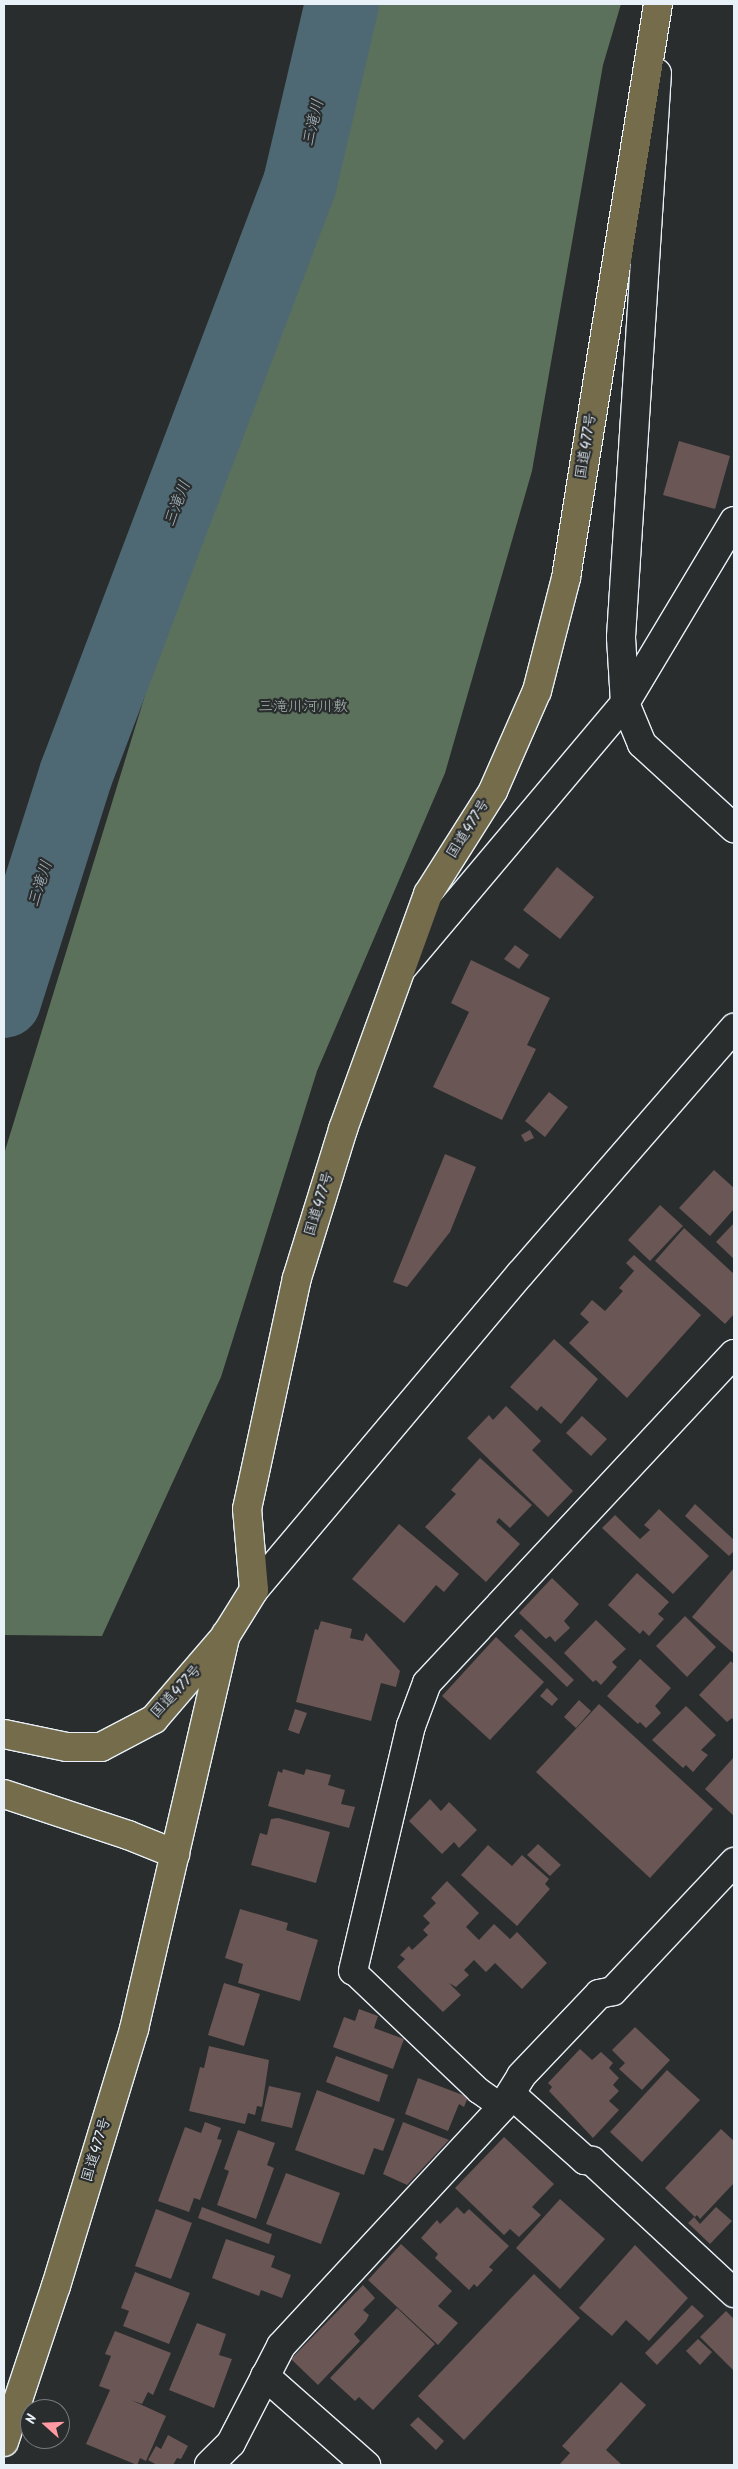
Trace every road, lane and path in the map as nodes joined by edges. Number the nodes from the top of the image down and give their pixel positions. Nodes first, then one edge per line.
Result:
1 (660, 4) edge
2 (734, 521) edge
3 (625, 703) junction
4 (734, 828) edge
5 (400, 971) junction
6 (734, 1028) edge
7 (734, 1354) edge
8 (254, 1590) junction
9 (226, 1635) junction
10 (4, 1734) edge
11 (4, 1794) edge
12 (175, 1854) junction
13 (734, 1862) edge
14 (353, 1971) joint
15 (507, 2101) junction
16 (734, 2293) edge
17 (265, 2376) junction
18 (4, 2442) edge
19 (210, 2465) edge
20 (366, 2465) edge

1 - 3 street
1 - 5 highway, 国道477号
2 - 3 street
3 - 4 street
3 - 5 street
5 - 8 highway, 国道477号
6 - 8 street
7 - 14 street
8 - 9 highway, 国道477号
9 - 10 highway, 国道477号
9 - 12 highway, 国道477号
11 - 12 highway
12 - 18 highway, 国道477号
13 - 15 street
14 - 15 lane
15 - 16 street
15 - 17 street
17 - 19 street
17 - 20 street

